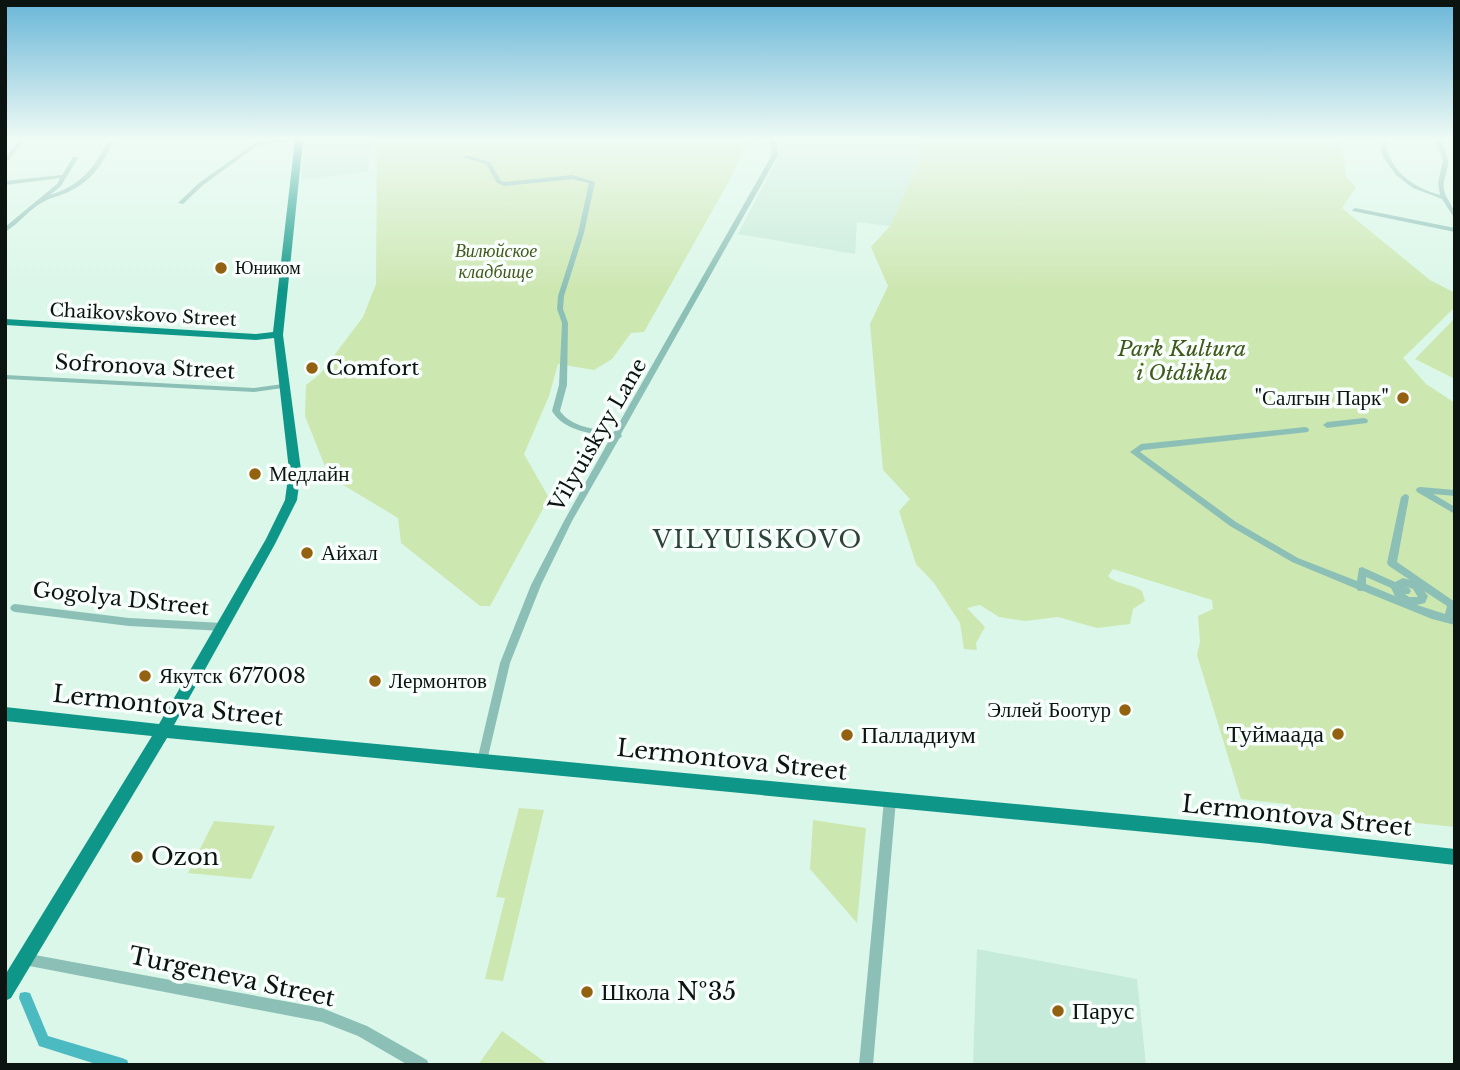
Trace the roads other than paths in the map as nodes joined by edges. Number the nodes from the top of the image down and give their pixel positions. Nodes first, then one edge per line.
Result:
1 (53, 190) edge
2 (72, 190) edge
3 (195, 190) edge
4 (294, 190) edge
5 (590, 190) edge
6 (756, 190) edge
7 (1419, 190) edge
8 (1441, 190) edge
9 (1444, 198) junction
10 (42, 199) junction
11 (181, 203) dead end
12 (1355, 210) dead end
13 (1455, 215) edge
14 (5, 230) edge
15 (1455, 230) edge
16 (5, 322) edge
17 (278, 335) junction
18 (5, 377) edge
19 (283, 386) junction
20 (1364, 421) dead end
21 (1327, 425) dead end
22 (1305, 430) dead end
23 (618, 436) junction
24 (1455, 493) edge
25 (1405, 497) dead end
26 (1455, 511) edge
27 (1396, 584) junction
28 (1361, 588) junction
29 (1410, 592) junction
30 (15, 608) dead end
31 (1430, 614) junction
32 (1451, 620) edge
33 (223, 627) junction
34 (5, 714) edge
35 (163, 731) junction
36 (482, 761) junction
37 (890, 800) junction
38 (1455, 856) edge
39 (24, 960) junction
40 (5, 992) edge
41 (422, 1065) edge
42 (866, 1065) edge

1 - 10 street
2 - 10 street
3 - 11 street
4 - 17 main road
5 - 23 street
6 - 23 street, Vilyuiskyy Lane
7 - 9 street
8 - 9 street
9 - 13 street
10 - 14 street
12 - 15 street
16 - 17 main road, Chaikovskovo Street
17 - 19 main road
18 - 19 street, Sofronova Street
19 - 33 main road
20 - 21 street
22 - 28 street
23 - 36 street, Vilyuiskyy Lane
24 - 26 street
25 - 32 street
27 - 28 street
27 - 29 street
27 - 29 street
28 - 31 street
29 - 31 street
30 - 33 street, Gogolya DStreet
31 - 32 street
33 - 35 main road
34 - 35 main road, Lermontova Street
35 - 36 main road, Lermontova Street
35 - 39 main road
36 - 37 main road, Lermontova Street
37 - 38 main road, Lermontova Street
37 - 42 street
39 - 40 main road
39 - 41 street, Turgeneva Street

